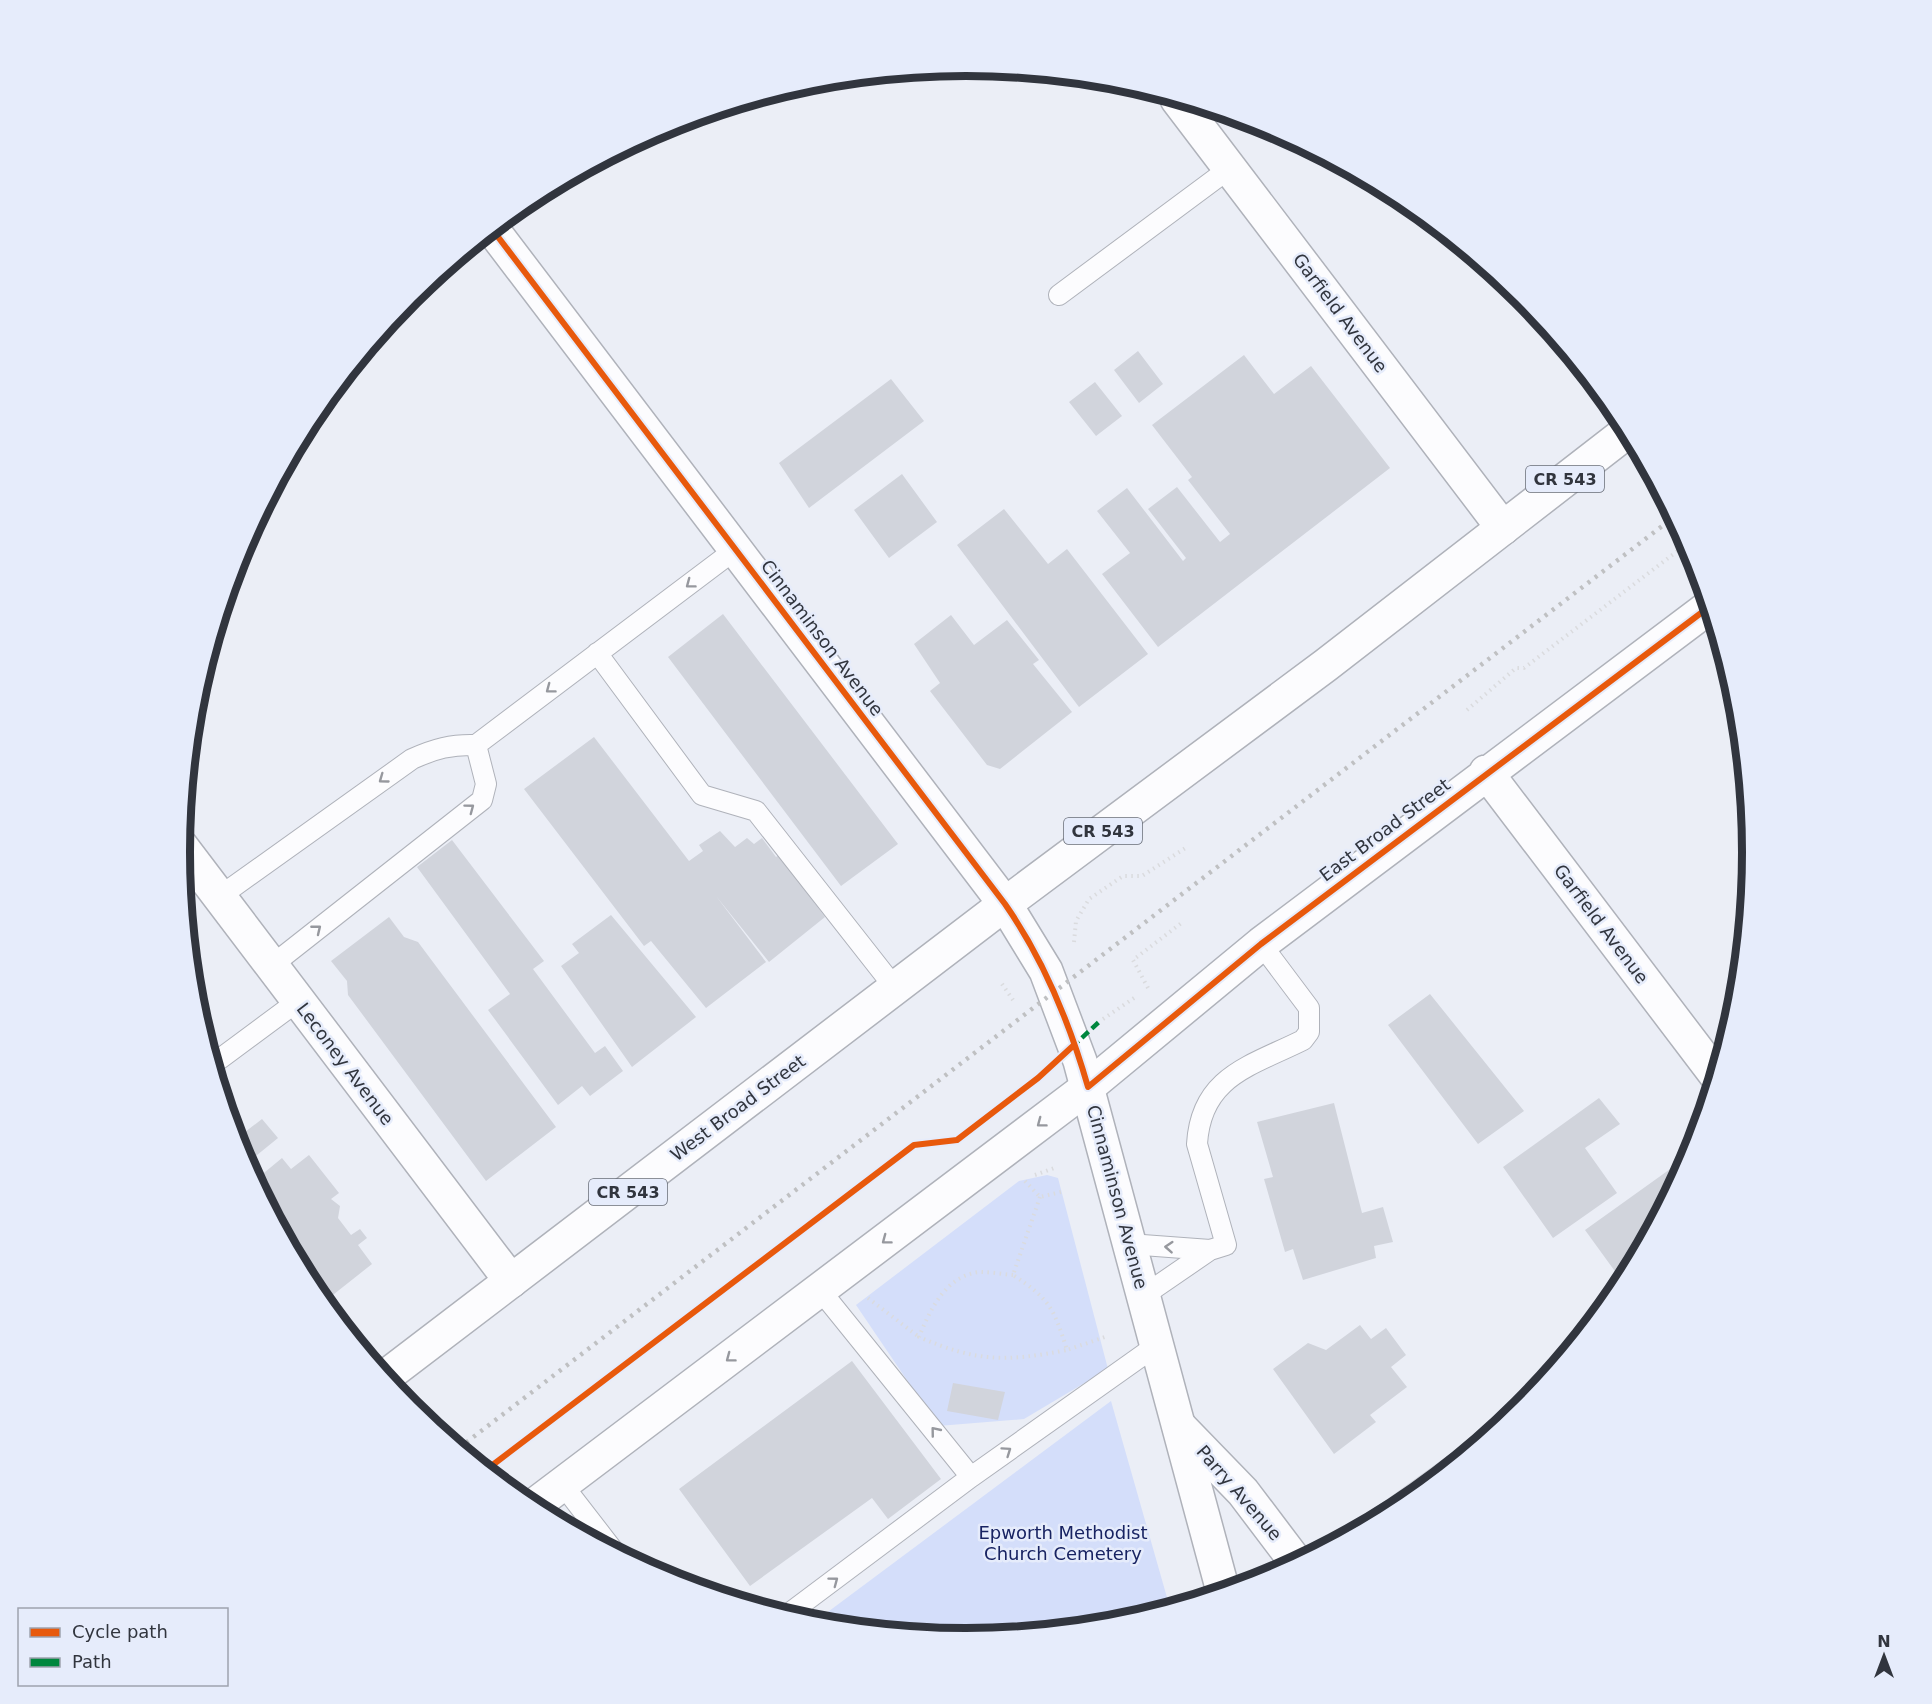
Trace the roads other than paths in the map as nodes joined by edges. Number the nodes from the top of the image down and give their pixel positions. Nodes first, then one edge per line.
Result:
1 (1185, 109) edge
2 (1230, 168) junction
3 (497, 235) edge
4 (1059, 295) dead end
5 (1621, 437) edge
6 (1503, 528) junction
7 (736, 549) junction
8 (1703, 612) edge
9 (597, 653) junction
10 (476, 745) junction
11 (1486, 772) junction
12 (190, 858) edge
13 (219, 897) junction
14 (1005, 904) junction
15 (1261, 944) junction
16 (271, 966) junction
17 (895, 988) junction
18 (298, 1001) junction
19 (219, 1060) edge
20 (1710, 1068) edge
21 (1088, 1087) junction
22 (1129, 1244) junction
23 (1210, 1250) junction
24 (510, 1281) junction
25 (820, 1290) junction
26 (1143, 1296) junction
27 (1157, 1345) junction
28 (392, 1372) edge
29 (1179, 1426) junction
30 (972, 1477) junction
31 (562, 1484) junction
32 (541, 1500) edge
33 (603, 1538) edge
34 (1291, 1556) edge
35 (1221, 1584) edge
36 (796, 1608) edge

1 - 2 street, Garfield Avenue
2 - 4 lane
2 - 6 street, Garfield Avenue
3 - 7 street, Cinnaminson Avenue
5 - 6 street, CR 543
6 - 14 street, CR 543
7 -> 9 lane
7 - 14 street, Cinnaminson Avenue
8 - 11 street, East Broad Street
9 -> 10 lane
9 - 17 lane
10 -> 13 lane
16 -> 10 lane
11 - 15 street, East Broad Street
11 - 20 street, Garfield Avenue
12 - 13 street, Leconey Avenue
13 - 16 street, Leconey Avenue
14 - 17 street, West Broad Street / CR 543
14 - 21 street, Cinnaminson Avenue
15 - 21 street, East Broad Street
15 - 23 lane
16 - 18 street, Leconey Avenue
17 - 24 street, West Broad Street / CR 543
18 - 19 lane
18 - 24 street, Leconey Avenue
21 - 22 street, Cinnaminson Avenue
21 -> 25 street
23 -> 22 lane
22 - 26 street, Cinnaminson Avenue
23 - 26 lane
24 - 28 street, West Broad Street / CR 543
30 -> 25 lane
25 -> 31 street
26 - 27 street, Cinnaminson Avenue
27 - 29 street, Cinnaminson Avenue
30 -> 27 lane
29 - 34 street, Parry Avenue
29 - 35 street, Cinnaminson Avenue
36 -> 30 lane
31 - 32 street
31 - 33 lane

